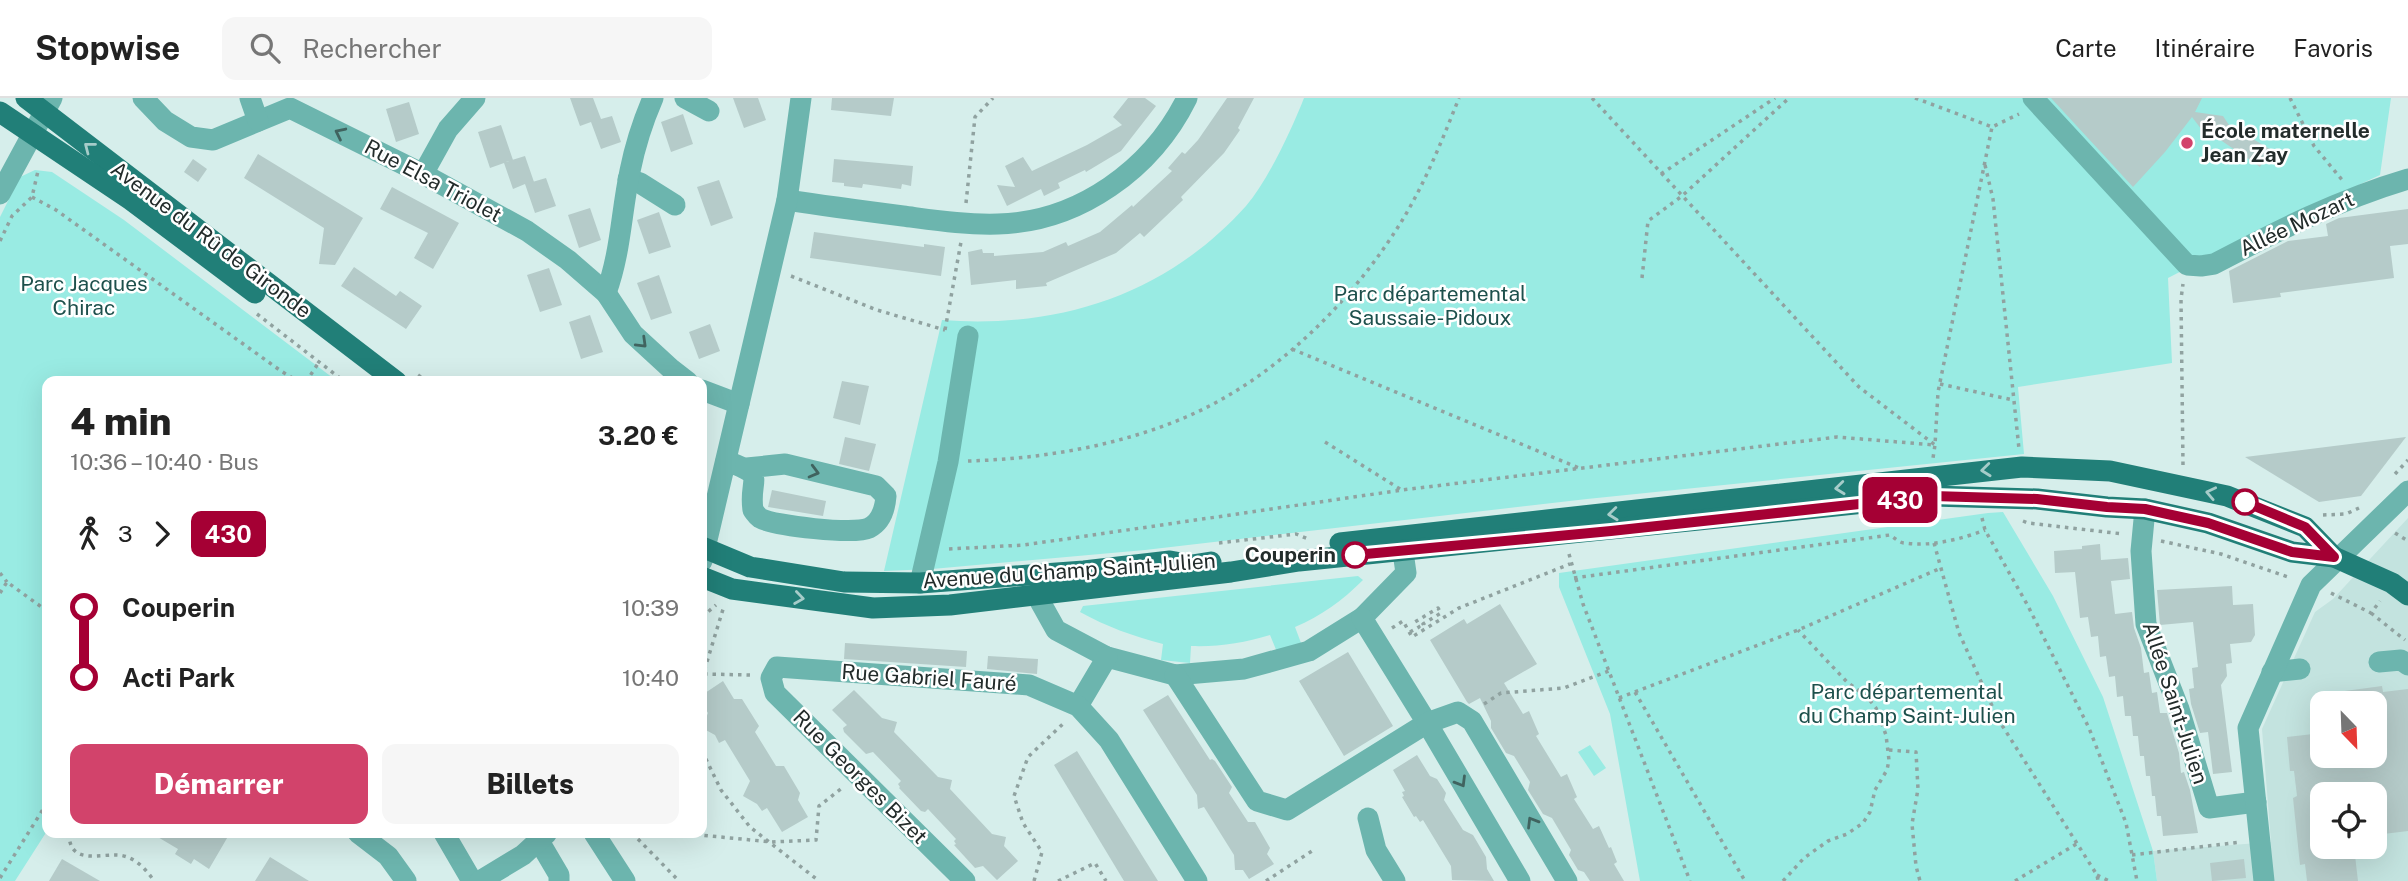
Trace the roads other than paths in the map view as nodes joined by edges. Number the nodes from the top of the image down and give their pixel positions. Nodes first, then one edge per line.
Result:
1 (26, 98) edge
2 (143, 98) edge
3 (250, 98) edge
4 (475, 98) edge
5 (653, 98) edge
6 (685, 98) edge
7 (801, 98) edge
8 (1187, 98) edge
9 (2035, 101) edge
10 (292, 103) edge
11 (48, 105) edge
12 (709, 111) dead end
13 (0, 112) edge
14 (258, 121) junction
15 (32, 136) junction
16 (423, 174) junction
17 (628, 179) junction
18 (2408, 179) edge
19 (0, 194) edge
20 (787, 200) junction
21 (675, 205) dead end
22 (606, 293) junction
23 (968, 336) road end
24 (367, 376) edge
25 (389, 376) edge
26 (680, 376) edge
27 (707, 392) edge
28 (740, 404) junction
29 (726, 461) junction
30 (747, 468) junction
31 (2408, 491) edge
32 (2145, 509) junction
33 (707, 536) edge
34 (1355, 541) junction
35 (1403, 552) junction
36 (707, 553) edge
37 (2337, 558) junction
38 (1053, 574) junction
39 (707, 579) edge
40 (920, 583) junction
41 (2408, 595) edge
42 (1037, 596) junction
43 (1362, 618) junction
44 (1107, 657) junction
45 (2379, 662) dead end
46 (2408, 665) edge
47 (2300, 669) dead end
48 (2272, 671) junction
49 (774, 672) joint
50 (1175, 675) junction
51 (1078, 706) junction
52 (1427, 723) junction
53 (2256, 802) junction
54 (1368, 818) dead end
55 (365, 838) edge
56 (447, 838) edge
57 (542, 838) edge
58 (543, 838) edge
59 (597, 838) edge
60 (406, 881) edge
61 (472, 881) edge
62 (480, 881) edge
63 (559, 881) edge
64 (625, 881) edge
65 (965, 881) edge
66 (1198, 881) edge
67 (1395, 881) edge
68 (1520, 881) edge
69 (1567, 881) edge
70 (2264, 881) edge

1 - 11 main road, Avenue du Rû de Gironde
2 - 14 street, Rue Elsa Triolet
3 - 14 street
4 - 16 street
5 - 17 street
6 - 12 street
7 - 20 street
8 - 20 street
9 - 18 street, Allée Mozart
10 - 14 street, Rue Elsa Triolet
16 -> 10 street, Rue Elsa Triolet
11 - 15 street
25 -> 11 main road, Avenue du Rû de Gironde
13 - 15 main road, Avenue du Rû de Gironde
15 - 19 street
15 - 24 main road, Avenue du Rû de Gironde
16 - 22 street, Rue Elsa Triolet
17 - 21 street
17 - 22 street
20 - 28 street
22 -> 26 street, Rue Elsa Triolet
23 - 40 street
27 - 28 street
28 - 29 street
29 - 30 street
29 - 33 street
30 -> 30 street
31 - 37 street
32 - 35 main road, Avenue du Champ Saint-Julien
32 - 37 main road, Avenue du Champ Saint-Julien
32 - 53 street, Allée Saint-Julien
34 - 35 main road
37 -> 34 main road, Avenue du Champ Saint-Julien
34 - 38 main road, Avenue du Champ Saint-Julien
35 - 42 main road, Avenue du Champ Saint-Julien
35 - 43 street
36 - 40 main road, Avenue du Champ Saint-Julien
37 - 41 main road, Avenue du Champ Saint-Julien
37 - 48 street
38 - 40 main road, Avenue du Champ Saint-Julien
38 - 42 main road
39 -> 42 main road, Avenue du Champ Saint-Julien
42 - 44 street
43 - 50 street
43 - 52 street
44 - 50 street
44 - 51 street
45 - 46 street
47 - 48 street
48 - 53 street
49 - 51 street, Rue Gabriel Fauré
49 - 65 street, Rue Georges Bizet
50 - 52 street
51 - 66 street, Rue Gabriel Fauré
52 -> 68 street
69 -> 52 street
53 - 70 street
54 - 67 street
55 - 60 street
56 - 61 street
57 - 62 street
58 - 63 street
59 - 64 street

